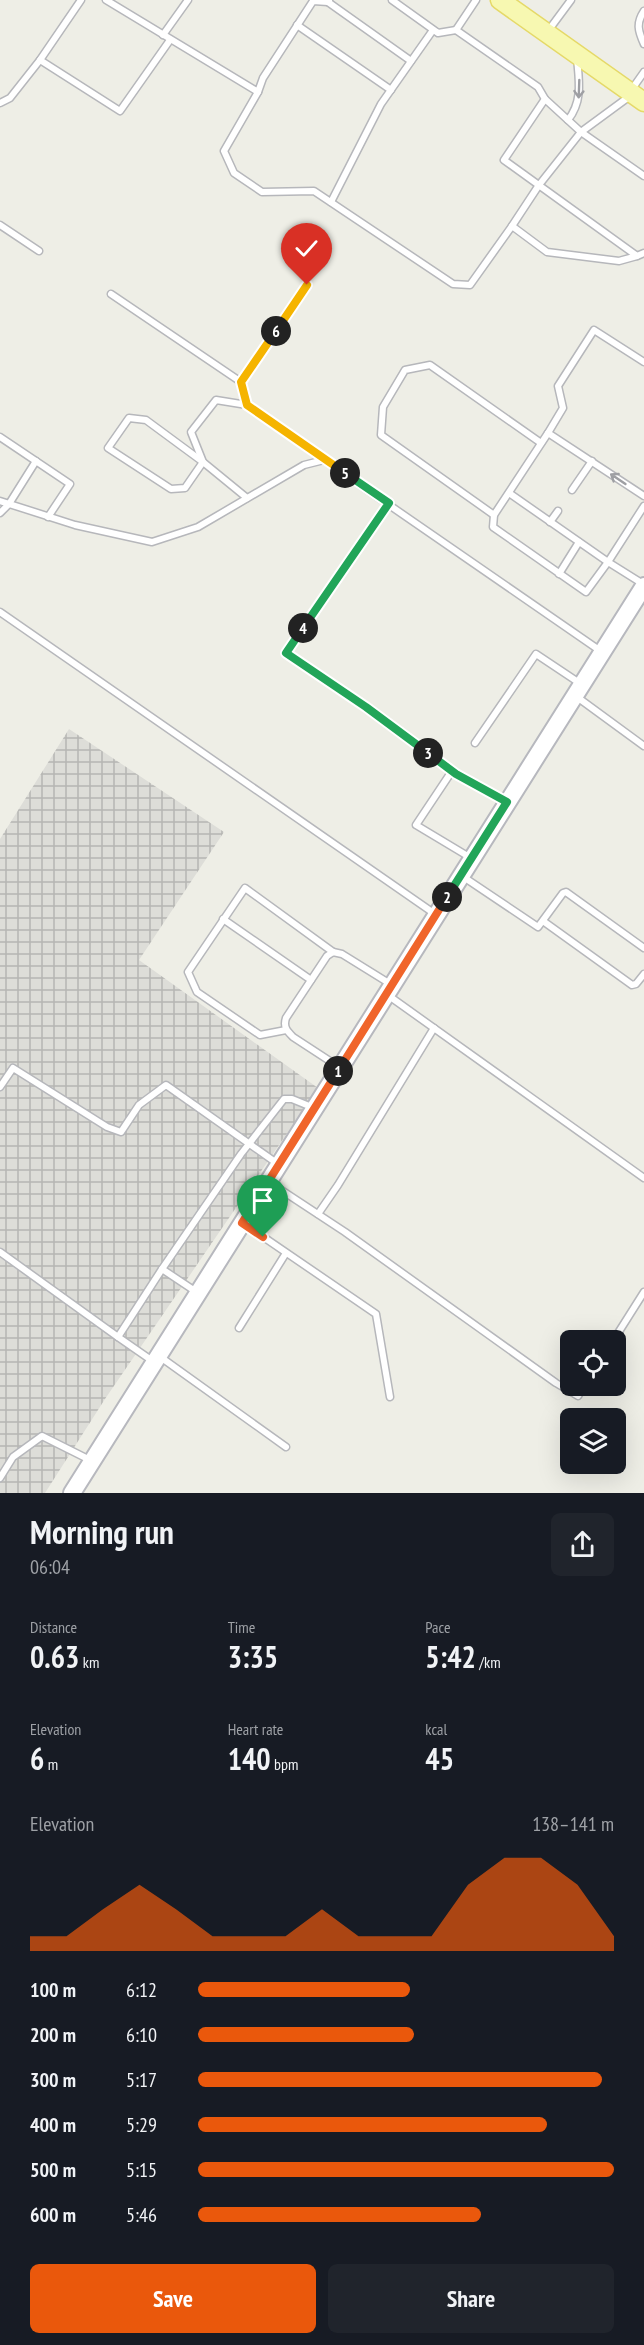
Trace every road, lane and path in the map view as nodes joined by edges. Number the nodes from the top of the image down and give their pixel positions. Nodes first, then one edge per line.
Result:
1 (81, 0) edge
2 (106, 0) edge
3 (188, 0) edge
4 (392, 0) edge
5 (476, 0) edge
6 (500, 0) edge
7 (571, 0) edge
8 (328, 1) edge
9 (644, 11) edge
10 (297, 25) junction
11 (433, 30) junction
12 (456, 30) junction
13 (547, 33) junction
14 (163, 35) junction
15 (170, 40) junction
16 (644, 44) edge
17 (577, 55) junction
18 (40, 60) junction
19 (411, 61) junction
20 (644, 72) edge
21 (391, 90) junction
22 (258, 92) junction
23 (635, 96) edge
24 (545, 99) junction
25 (0, 103) edge
26 (568, 120) junction
27 (581, 132) junction
28 (644, 176) edge
29 (539, 185) junction
30 (331, 202) junction
31 (0, 225) edge
32 (512, 226) junction
33 (39, 251) dead end
34 (644, 253) edge
35 (637, 256) junction
36 (307, 285) dead end
37 (111, 294) dead end
38 (644, 362) edge
39 (241, 382) junction
40 (247, 405) junction
41 (548, 432) junction
42 (2, 438) edge
43 (542, 443) junction
44 (0, 447) edge
45 (324, 460) junction
46 (36, 461) junction
47 (592, 461) junction
48 (203, 462) junction
49 (572, 490) dead end
50 (508, 493) junction
51 (644, 496) edge
52 (247, 498) junction
53 (0, 501) edge
54 (389, 503) junction
55 (9, 504) junction
56 (644, 506) edge
57 (558, 511) dead end
58 (0, 513) edge
59 (494, 515) junction
60 (48, 517) junction
61 (550, 522) junction
62 (579, 542) junction
63 (608, 562) junction
64 (559, 574) junction
65 (644, 585) edge
66 (0, 612) edge
67 (602, 652) junction
68 (578, 690) junction
69 (475, 744) dead end
70 (644, 746) edge
71 (452, 771) junction
72 (507, 802) junction
73 (472, 858) junction
74 (461, 875) junction
75 (436, 915) junction
76 (223, 919) junction
77 (543, 921) junction
78 (644, 948) edge
79 (333, 952) junction
80 (644, 974) edge
81 (311, 980) junction
82 (389, 989) junction
83 (434, 1028) junction
84 (286, 1030) junction
85 (340, 1067) junction
86 (0, 1086) edge
87 (314, 1108) junction
88 (250, 1145) junction
89 (279, 1165) junction
90 (644, 1178) edge
91 (268, 1181) junction
92 (318, 1214) junction
93 (242, 1223) junction
94 (0, 1252) edge
95 (286, 1253) junction
96 (162, 1269) junction
97 (644, 1292) edge
98 (198, 1293) junction
99 (239, 1328) dead end
100 (620, 1330) edge
101 (118, 1337) junction
102 (157, 1359) junction
103 (560, 1385) edge
104 (390, 1397) dead end
105 (286, 1447) dead end
106 (92, 1462) junction
107 (0, 1478) edge
108 (72, 1493) edge

1 - 18 lane
2 - 14 lane
3 - 14 lane
4 - 11 lane
5 - 12 lane
6 - 13 main road
7 - 13 lane
8 - 10 lane
8 - 19 lane
9 - 16 lane
10 - 21 lane
10 - 22 lane
11 - 12 lane
11 - 19 lane
12 - 24 lane
13 - 17 main road
14 - 15 lane
15 - 18 lane
15 - 22 lane
17 - 23 main road
17 -> 26 lane
18 - 25 lane
19 - 21 lane
20 - 23 lane
21 - 30 lane
22 - 30 lane
23 - 27 lane
24 - 26 lane
24 - 29 lane
26 - 27 lane
27 - 28 lane
27 - 29 lane
29 - 32 lane
29 - 35 lane
30 - 32 lane
31 - 33 lane
32 - 35 lane
34 - 35 lane
36 - 39 lane
37 - 39 lane
38 - 41 lane
39 - 40 lane
40 - 45 lane
40 - 48 lane
41 - 43 lane
41 - 47 lane
42 - 44 lane
42 - 46 lane
43 - 50 lane
43 - 59 lane
45 - 52 lane
45 - 54 lane
46 - 55 lane
46 - 60 lane
47 - 49 lane
51 -> 47 lane
48 - 48 lane
48 - 52 lane
50 - 59 lane
50 - 61 lane
52 - 60 lane
53 - 55 lane
54 - 67 lane
54 - 71 lane
55 - 58 lane
55 - 60 lane
56 - 63 lane
57 - 61 lane
59 - 64 lane
61 - 62 lane
62 - 63 lane
62 - 64 lane
63 - 64 lane
63 - 65 lane
65 - 67 street
66 - 75 lane
67 - 68 street
68 - 69 lane
68 - 70 lane
68 - 72 street
71 - 72 lane
71 - 73 lane
72 - 73 street
73 - 74 street
74 - 75 street
74 - 77 lane
75 - 82 street
76 - 79 lane
76 - 81 lane
76 - 84 lane
77 - 78 lane
77 - 80 lane
79 - 81 lane
79 - 82 lane
81 - 84 lane
82 - 83 lane
82 - 85 street
83 - 90 lane
83 - 92 lane
84 - 85 lane
85 - 87 street
86 - 88 lane
87 - 88 lane
87 - 89 street
88 - 89 lane
88 - 96 lane
89 - 91 street
91 - 92 lane
91 - 93 street
92 - 103 lane
93 - 95 lane
93 - 98 street
94 - 101 lane
95 - 99 lane
95 - 104 lane
96 - 98 lane
96 - 101 lane
97 - 100 lane
98 - 102 street
101 - 102 lane
102 - 105 lane
102 - 106 street
106 - 107 lane
106 - 108 street

